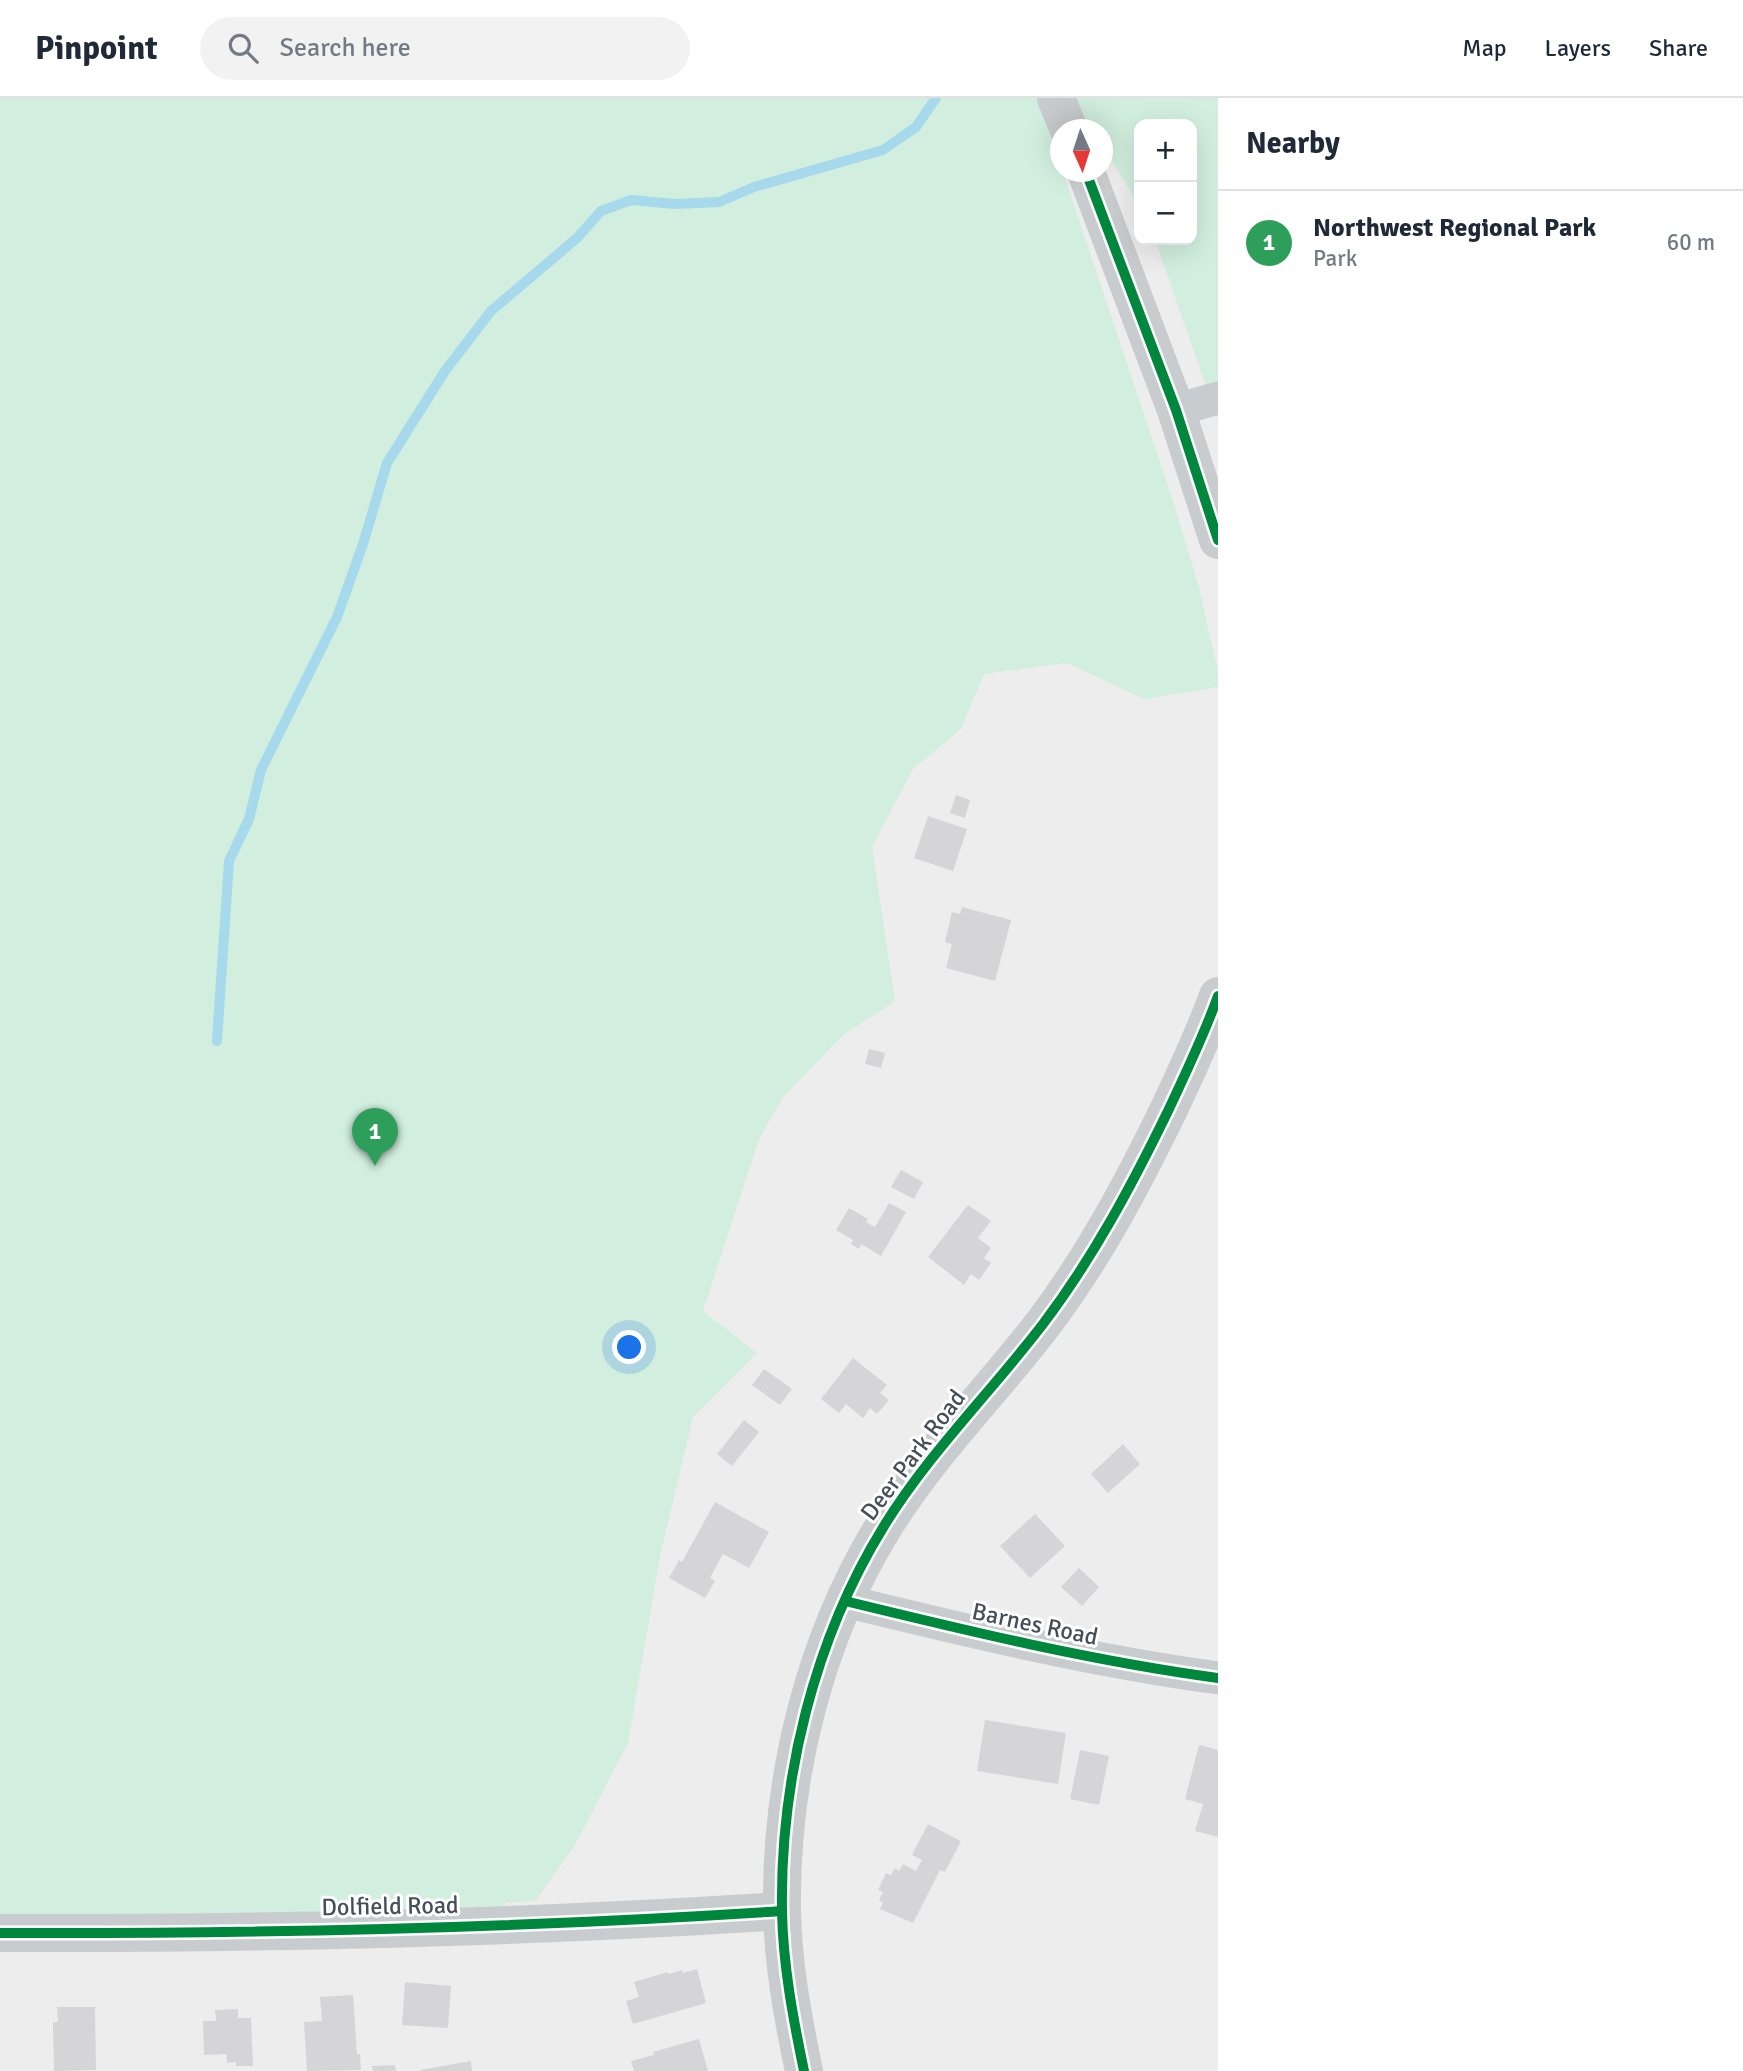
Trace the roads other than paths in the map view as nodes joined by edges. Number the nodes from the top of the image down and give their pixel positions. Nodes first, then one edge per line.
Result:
1 (1056, 98) edge
2 (1065, 119) edge
3 (1090, 182) edge
4 (1218, 398) edge
5 (1177, 411) junction
6 (1218, 540) edge
7 (1218, 996) edge
8 (845, 1601) junction
9 (1218, 1678) edge
10 (782, 1911) junction
11 (0, 1933) edge
12 (804, 2071) edge

1 - 2 street
3 - 5 street
4 - 5 street
5 - 6 street
7 - 8 street, Deer Park Road
8 - 9 street, Barnes Road
8 - 10 street, Deer Park Road
10 - 11 street, Dolfield Road
10 - 12 street, Deer Park Road

